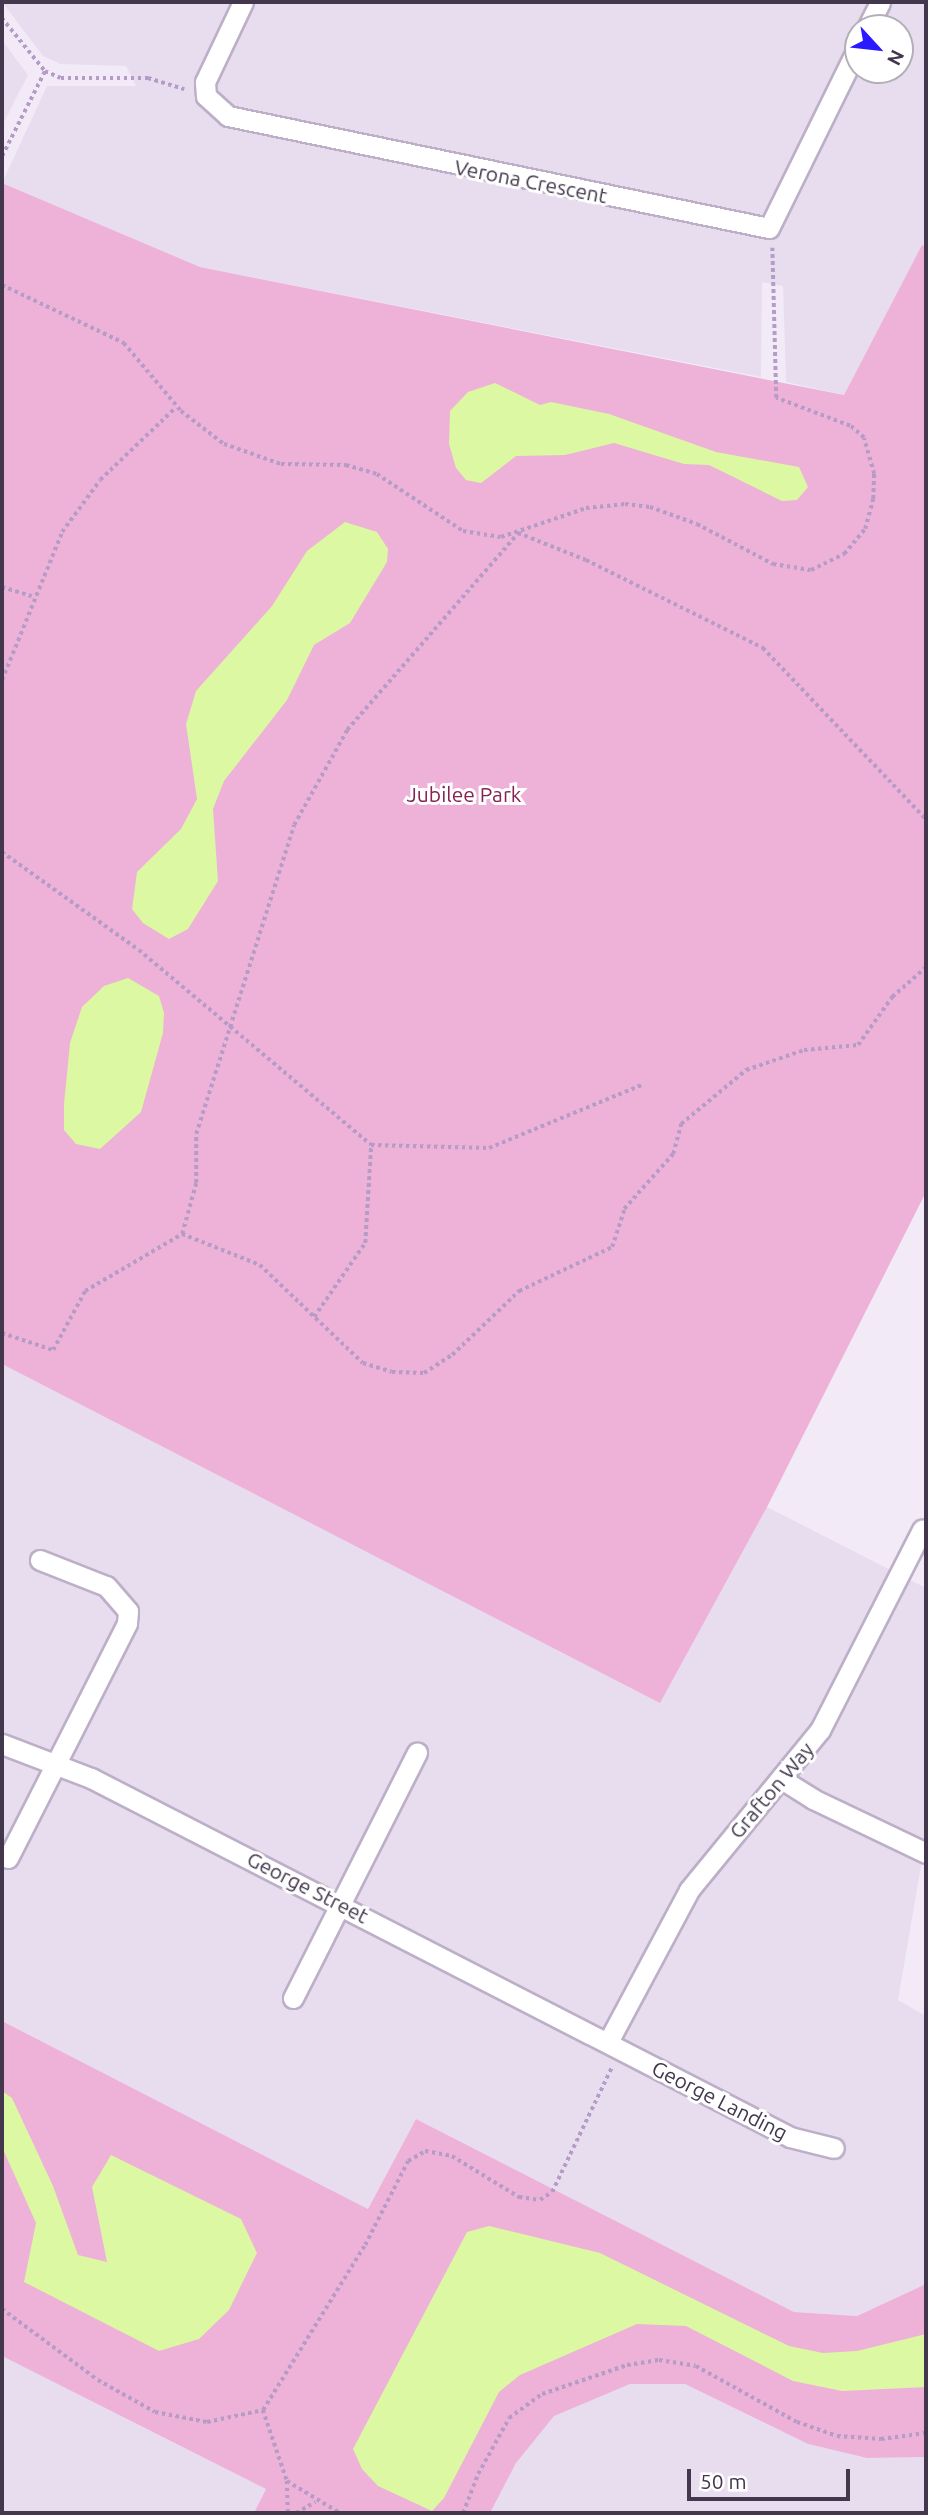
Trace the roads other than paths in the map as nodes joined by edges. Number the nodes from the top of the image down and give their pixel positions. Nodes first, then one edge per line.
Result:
1 (243, 2) edge
2 (844, 76) edge
3 (922, 1530) dead end
4 (40, 1560) dead end
5 (2, 1744) edge
6 (417, 1752) dead end
7 (58, 1763) junction
8 (783, 1780) junction
9 (926, 1853) edge
10 (8, 1858) dead end
11 (341, 1903) junction
12 (293, 1998) dead end
13 (608, 2042) junction
14 (834, 2148) dead end

1 - 2 street, Verona Crescent
3 - 8 street, Grafton Way
4 - 7 street
5 - 7 street, George Street
6 - 11 street
7 - 10 street
7 - 11 street, George Street
8 - 9 street
8 - 13 street, Grafton Way
11 - 12 street
11 - 13 street, George Street
13 - 14 street, George Landing

